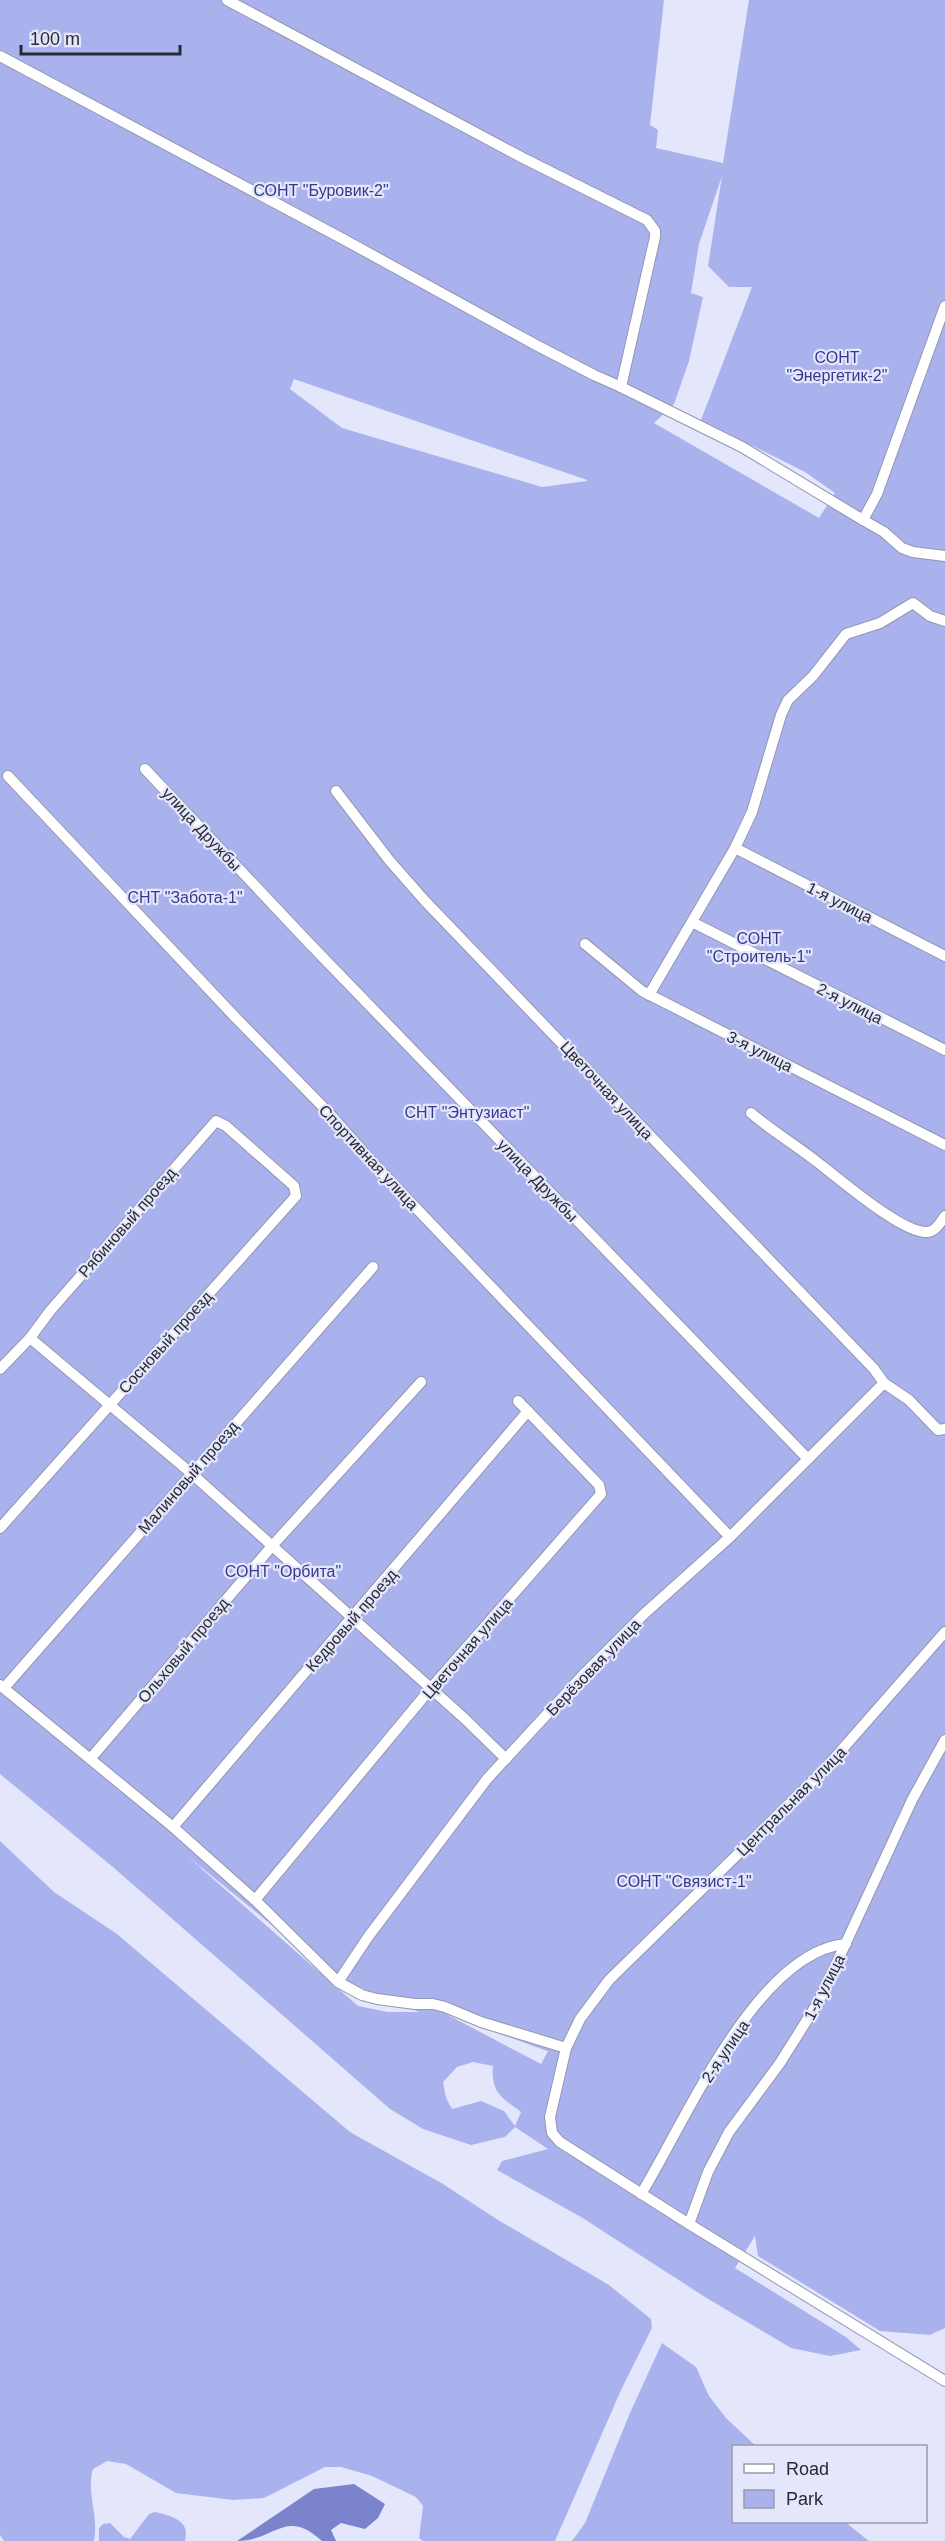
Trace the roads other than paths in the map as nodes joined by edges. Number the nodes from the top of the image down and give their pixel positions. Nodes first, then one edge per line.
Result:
1 (226, 0) edge
2 (0, 56) edge
3 (945, 306) edge
4 (621, 387) junction
5 (863, 520) junction
6 (945, 556) edge
7 (945, 621) edge
8 (145, 769) dead end
9 (8, 776) dead end
10 (336, 791) dead end
11 (735, 848) junction
12 (692, 922) junction
13 (585, 944) dead end
14 (945, 956) edge
15 (649, 995) junction
16 (945, 1050) edge
17 (751, 1113) dead end
18 (945, 1144) edge
19 (261, 1158) joint
20 (945, 1216) edge
21 (373, 1267) dead end
22 (30, 1338) junction
23 (0, 1369) edge
24 (421, 1382) dead end
25 (884, 1383) junction
26 (518, 1401) dead end
27 (110, 1404) junction
28 (528, 1411) junction
29 (945, 1429) edge
30 (808, 1459) junction
31 (191, 1473) junction
32 (0, 1528) edge
33 (730, 1537) junction
34 (272, 1546) junction
35 (352, 1619) junction
36 (945, 1632) edge
37 (2, 1687) edge
38 (432, 1688) junction
39 (945, 1740) edge
40 (91, 1758) junction
41 (506, 1759) junction
42 (172, 1827) junction
43 (255, 1900) junction
44 (846, 1944) junction
45 (338, 1982) junction
46 (566, 2048) junction
47 (641, 2194) junction
48 (688, 2224) junction
49 (945, 2381) edge

1 - 4 street
2 - 4 street
3 - 5 street
4 - 5 street
5 - 6 street
7 - 11 street
8 - 30 street, улица Дружбы
9 - 33 street, Спортивная улица
10 - 25 street, Цветочная улица
11 - 12 street
11 - 14 street, 1-я улица
12 - 15 street
12 - 16 street, 2-я улица
13 - 15 street, 3-я улица
15 - 18 street, 3-я улица
17 - 20 street
19 - 22 street, Рябиновый проезд
19 - 27 street, Сосновый проезд
21 - 31 street, Малиновый проезд
22 - 23 street, Рябиновый проезд
22 - 27 street
24 - 34 street, Ольховый проезд
25 - 29 street, Цветочная улица
25 - 30 street, Берёзовая улица
26 - 28 street, Цветочная улица
27 - 31 street
27 - 32 street, Сосновый проезд
28 - 35 street, Кедровый проезд
28 - 38 street, Цветочная улица
30 - 33 street, Берёзовая улица
31 - 34 street
31 - 37 street, Малиновый проезд
33 - 41 street, Берёзовая улица
34 - 35 street
34 - 40 street, Ольховый проезд
35 - 38 street
35 - 42 street, Кедровый проезд
36 - 46 street, Центральная улица
37 - 40 street
38 - 41 street
38 - 43 street, Цветочная улица
39 - 44 street, 1-я улица
40 - 42 street
41 - 45 street, Берёзовая улица
42 - 43 street
43 - 45 street
44 - 47 street, 2-я улица
44 - 48 street, 1-я улица
45 - 46 street
46 - 47 street, Центральная улица
47 - 48 street, Центральная улица
48 - 49 street, Центральная улица

